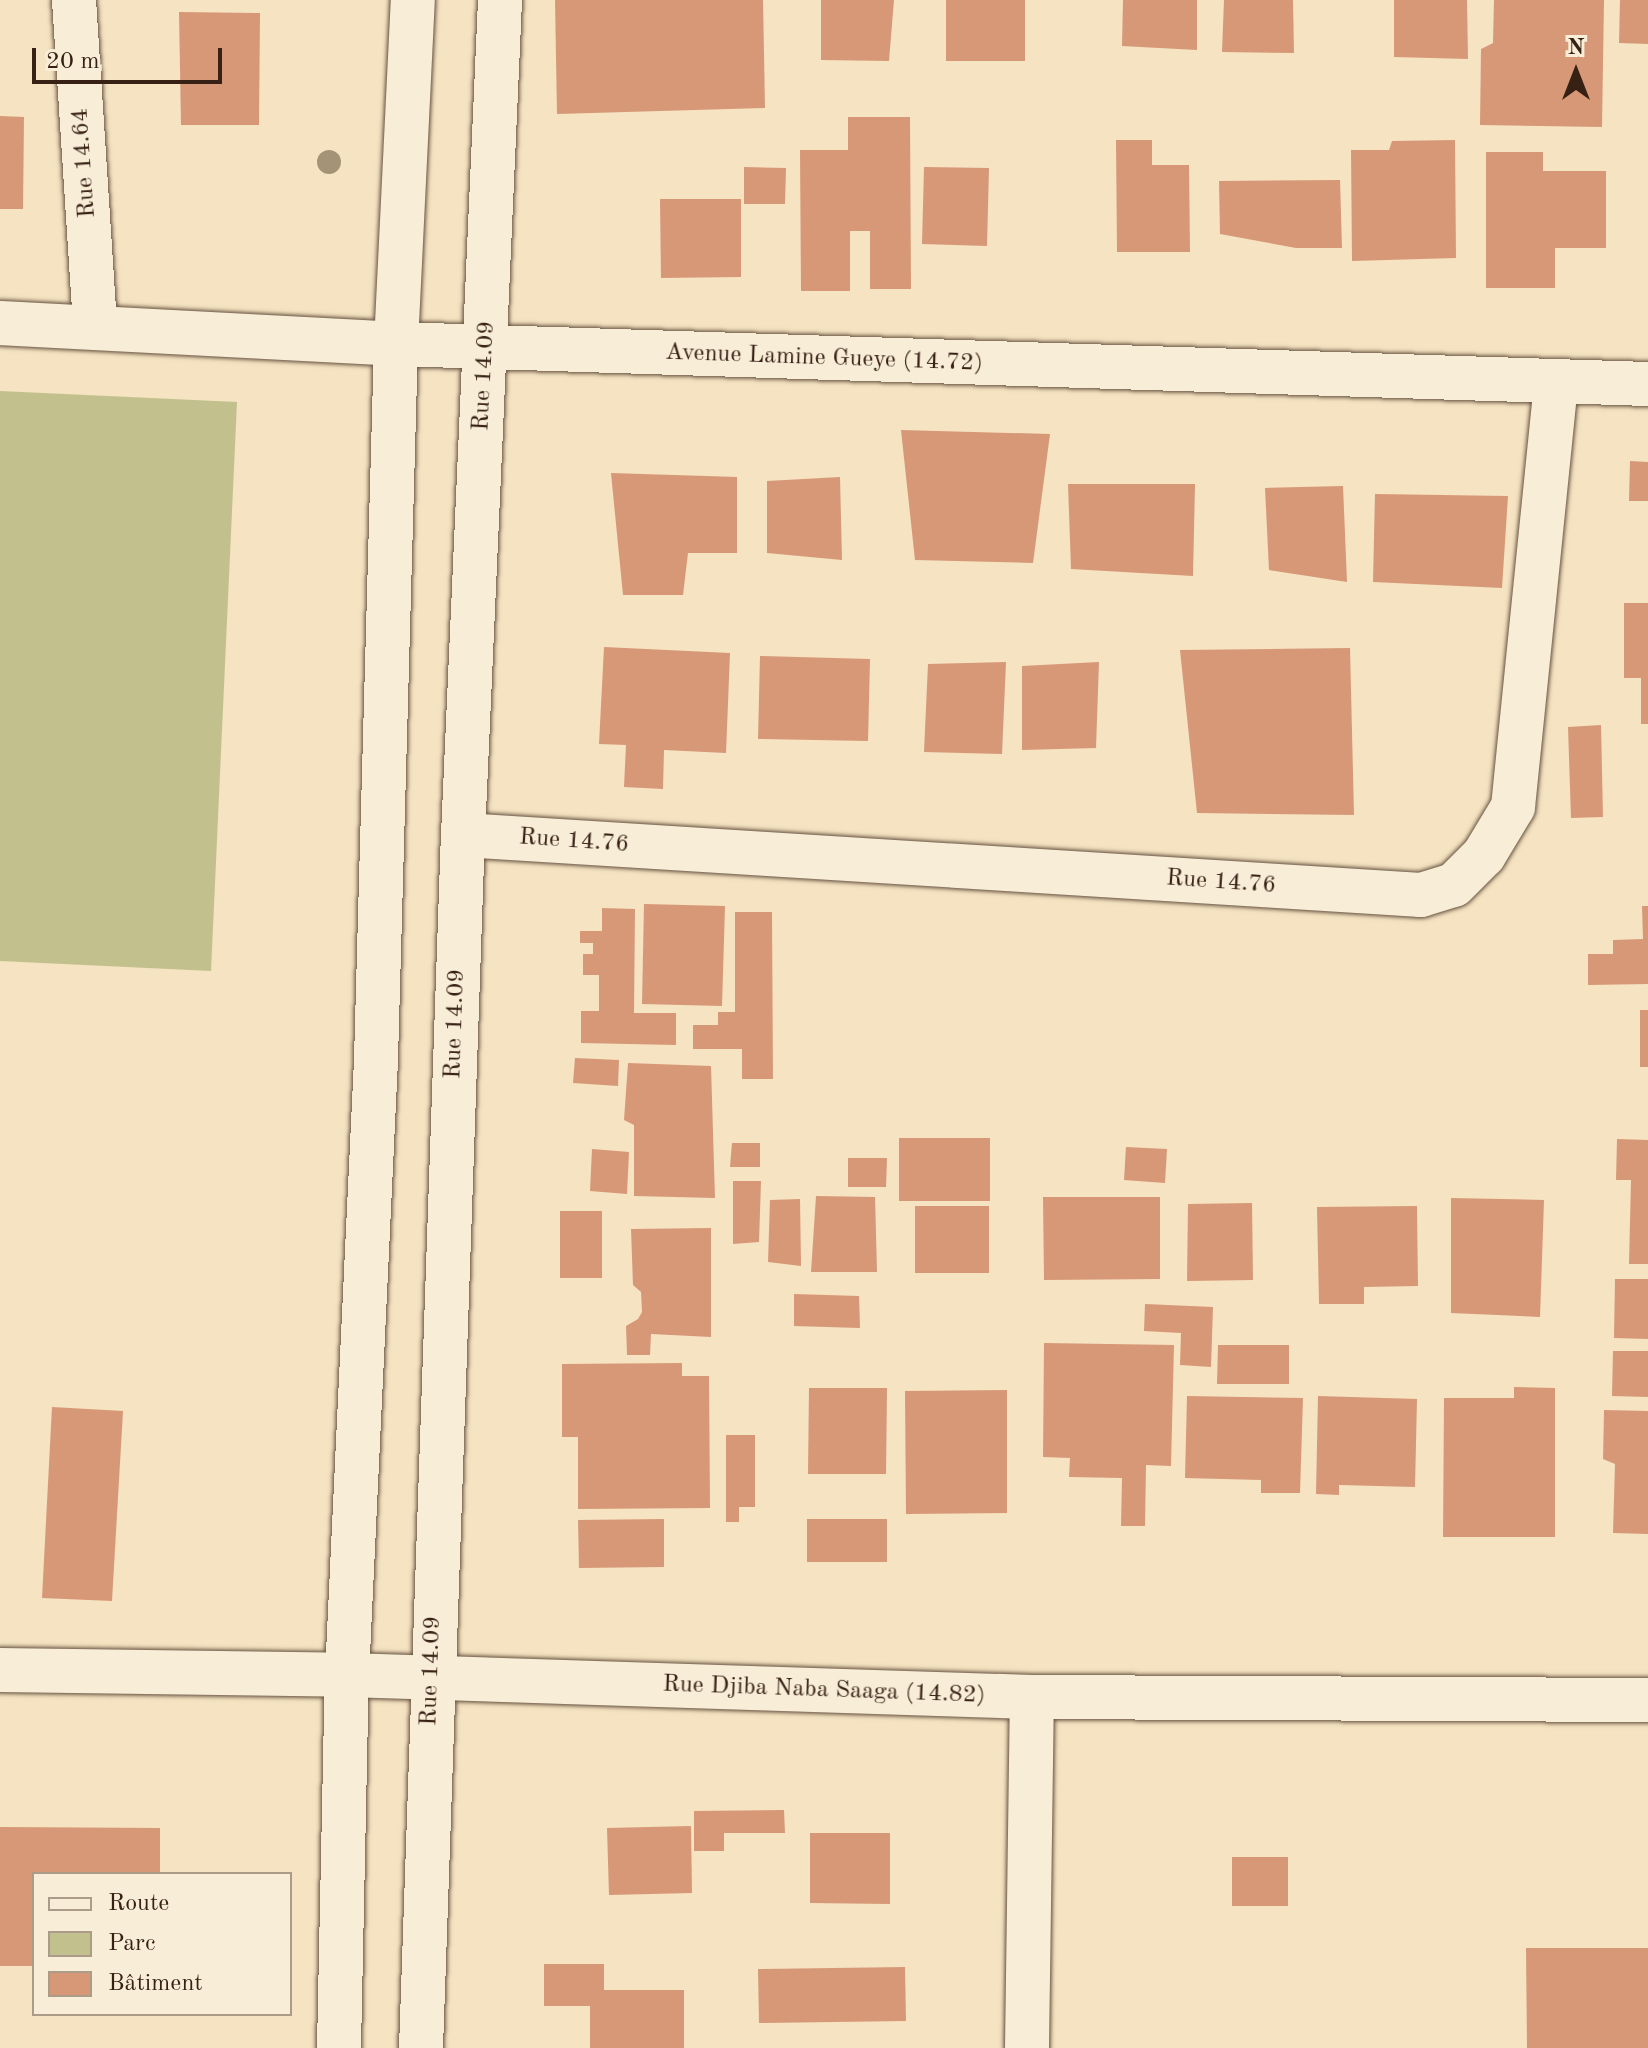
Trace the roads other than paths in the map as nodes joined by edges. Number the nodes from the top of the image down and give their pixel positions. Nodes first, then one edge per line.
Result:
1 (74, 0) edge
2 (413, 0) edge
3 (500, 0) edge
4 (0, 323) edge
5 (95, 327) junction
6 (396, 344) junction
7 (486, 348) junction
8 (1556, 383) junction
9 (1648, 384) edge
10 (463, 835) junction
11 (0, 1670) edge
12 (347, 1675) junction
13 (432, 1679) junction
14 (1032, 1697) junction
15 (1648, 1700) edge
16 (339, 2048) edge
17 (421, 2048) edge
18 (1027, 2048) edge

1 - 5 street, Rue 14.64
2 - 6 street
3 - 7 street, Rue 14.09
4 - 5 street, Avenue Lamine Gueye (14.72)
5 - 6 street, Avenue Lamine Gueye (14.72)
6 - 7 street, Avenue Lamine Gueye (14.72)
6 - 12 street
7 - 8 street, Avenue Lamine Gueye (14.72)
7 - 10 street, Rue 14.09
8 - 9 street, Avenue Lamine Gueye (14.72)
8 - 10 street, Rue 14.76
10 - 13 street, Rue 14.09
11 - 12 street, Rue Djiba Naba Saaga (14.82)
12 - 13 street, Rue Djiba Naba Saaga (14.82)
12 - 16 street
13 - 14 street, Rue Djiba Naba Saaga (14.82)
13 - 17 street, Rue 14.09
14 - 15 street, Rue Djiba Naba Saaga (14.82)
14 - 18 street

